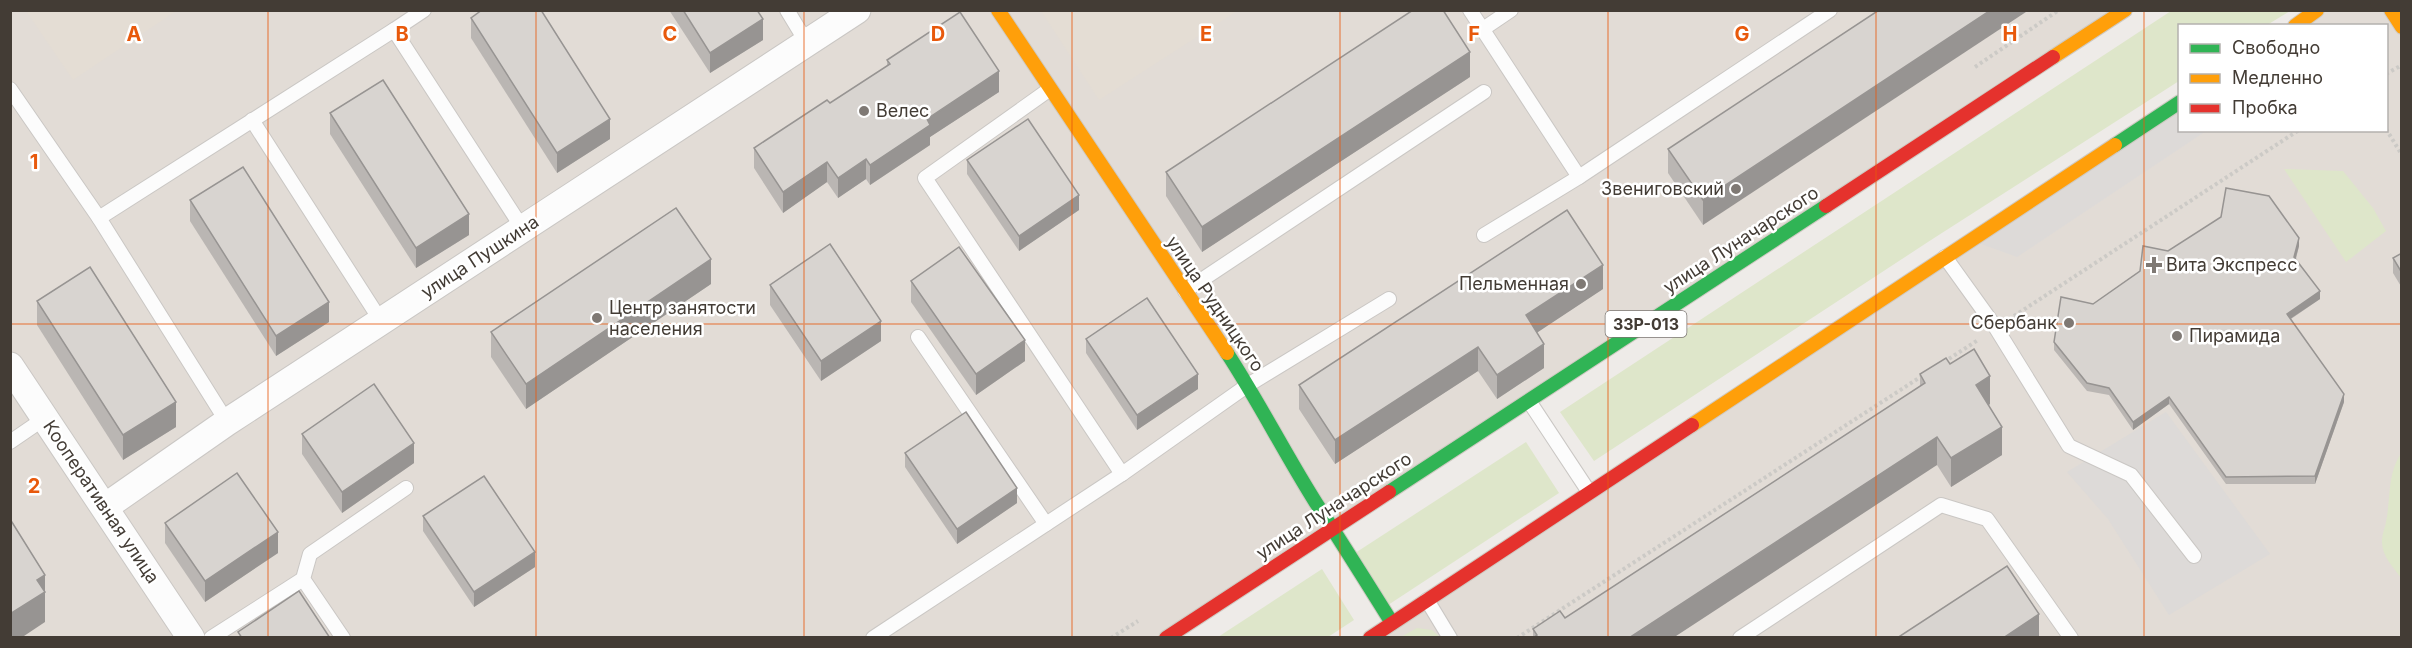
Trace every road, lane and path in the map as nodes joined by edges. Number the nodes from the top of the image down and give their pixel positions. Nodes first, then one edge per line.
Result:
1 (424, 10) edge
2 (787, 10) edge
3 (856, 10) edge
4 (998, 10) edge
5 (1470, 10) edge
6 (1511, 10) edge
7 (1830, 10) edge
8 (2126, 10) edge
9 (2317, 10) edge
10 (2391, 10) edge
11 (2298, 24) edge
12 (2402, 27) edge
13 (1483, 29) junction
14 (394, 30) junction
15 (807, 43) junction
16 (2402, 65) edge
17 (2388, 73) edge
18 (10, 89) edge
19 (1050, 89) junction
20 (1484, 92) dead end
21 (2178, 103) edge
22 (252, 120) junction
23 (2296, 132) edge
24 (2388, 132) edge
25 (2402, 155) edge
26 (1579, 177) junction
27 (99, 218) junction
28 (523, 229) junction
29 (1484, 235) dead end
30 (1945, 257) junction
31 (1185, 291) junction
32 (1389, 298) dead end
33 (381, 321) junction
34 (1996, 328) junction
35 (918, 337) dead end
36 (10, 366) edge
37 (1936, 367) edge
38 (1926, 374) edge
39 (1248, 386) junction
40 (1529, 400) junction
41 (45, 418) junction
42 (227, 422) junction
43 (10, 442) edge
44 (1122, 474) junction
45 (406, 488) dead end
46 (1589, 492) junction
47 (105, 507) junction
48 (1046, 524) junction
49 (1334, 528) junction
50 (2194, 556) dead end
51 (303, 579) junction
52 (1426, 600) junction
53 (1392, 622) junction
54 (191, 638) edge
55 (211, 638) edge
56 (343, 638) edge
57 (873, 638) edge
58 (1166, 638) edge
59 (1370, 638) edge
60 (1450, 638) edge
61 (1517, 638) edge
62 (1740, 638) edge
63 (2071, 638) edge

1 - 14 lane
2 - 15 lane
3 - 15 street, улица Пушкина
4 - 19 main road, улица Рудницкого
5 - 13 lane
6 - 13 lane
7 - 26 lane
8 - 40 main road, улица Луначарского / 33Р-013
9 - 11 main road
10 - 12 main road
13 - 26 lane
14 - 22 lane
14 - 28 lane
15 - 28 street, улица Пушкина
16 - 17 path
18 - 27 lane
19 - 31 main road, улица Рудницкого
19 - 44 lane
20 - 31 lane
21 - 30 main road
22 - 27 lane
22 - 33 lane
23 - 34 path
24 - 25 path
26 - 29 lane
27 - 42 lane
28 - 33 street, улица Пушкина
30 - 34 lane
30 - 46 main road
31 - 39 main road, улица Рудницкого
32 - 39 lane
33 - 42 street, улица Пушкина
34 - 37 path
34 - 50 lane
35 - 48 lane
36 - 41 street, Кооперативная улица
38 - 61 path
39 - 44 lane
39 - 49 main road, улица Рудницкого
40 - 46 lane
40 - 49 main road, улица Луначарского / 33Р-013
41 - 43 lane
41 - 47 street, Кооперативная улица
42 - 47 street, улица Пушкина
44 - 48 lane
45 - 51 lane
46 - 52 main road
47 - 54 street, Кооперативная улица
48 - 57 lane
49 - 53 main road, улица Рудницкого
49 - 58 main road, улица Луначарского / 33Р-013
51 - 55 lane
51 - 56 lane
52 - 53 main road
52 - 60 lane
53 - 59 main road
62 - 63 lane

